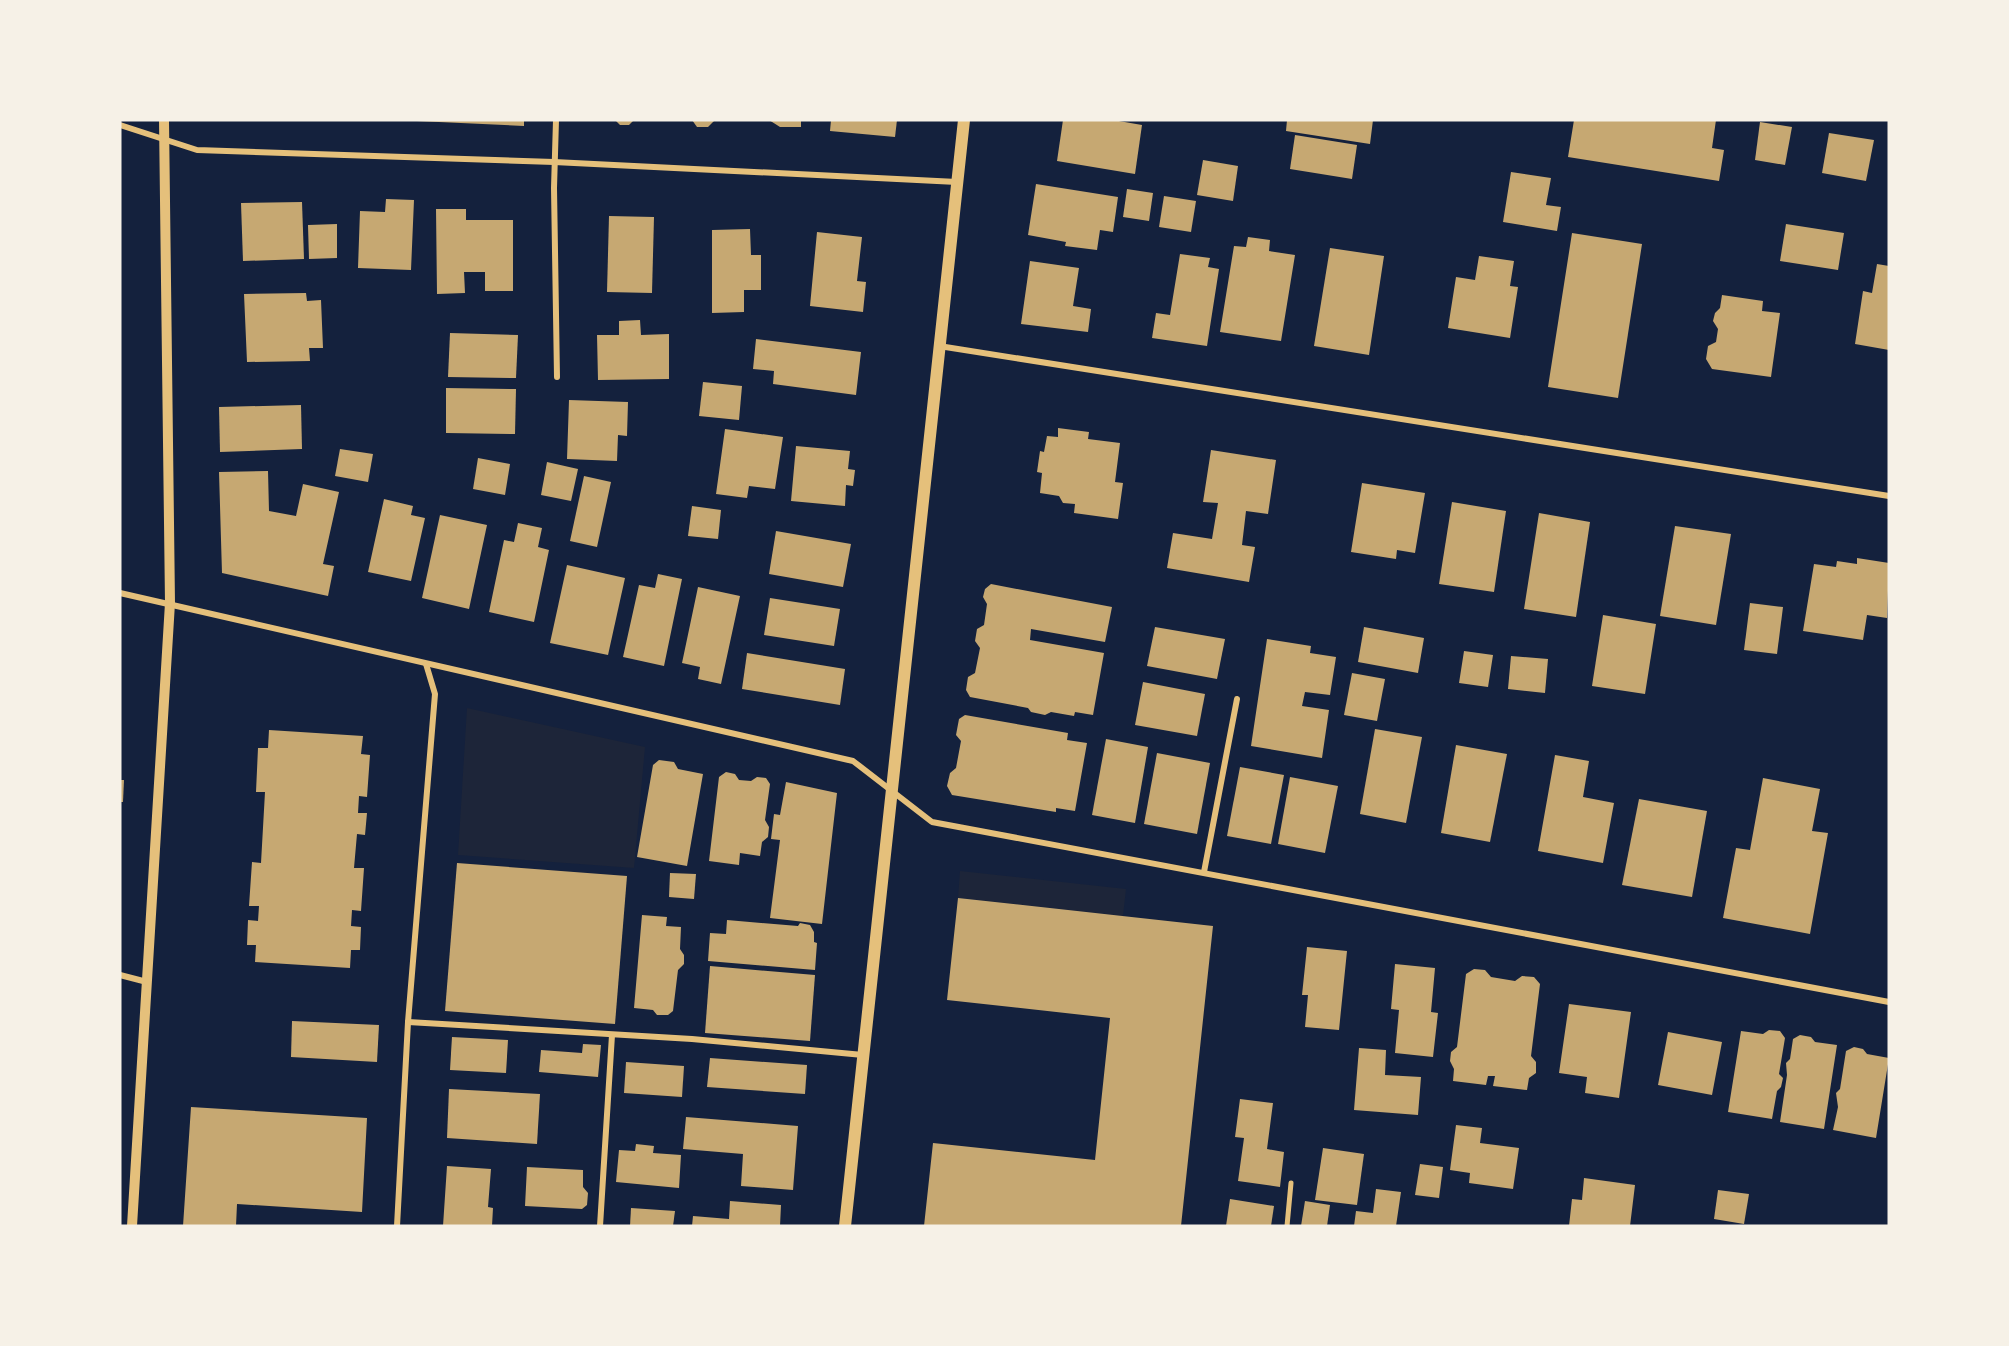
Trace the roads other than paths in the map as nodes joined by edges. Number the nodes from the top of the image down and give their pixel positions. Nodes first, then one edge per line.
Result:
1 (164, 120) edge
2 (556, 120) edge
3 (964, 120) edge
4 (120, 125) edge
5 (166, 140) junction
6 (554, 162) junction
7 (957, 182) junction
8 (939, 346) junction
9 (557, 377) dead end
10 (1889, 496) edge
11 (120, 593) edge
12 (170, 603) junction
13 (426, 664) junction
14 (1238, 699) dead end
15 (892, 790) junction
16 (1204, 872) junction
17 (120, 975) edge
18 (147, 981) junction
19 (1889, 1002) edge
20 (408, 1022) junction
21 (612, 1035) junction
22 (864, 1055) junction
23 (1291, 1183) dead end
24 (132, 1226) edge
25 (397, 1226) edge
26 (600, 1226) edge
27 (845, 1226) edge
28 (1287, 1226) edge

1 - 5 street
2 - 6 street
3 - 7 main road
4 - 5 street
5 - 6 street
5 - 12 street
6 - 7 street
6 - 9 street
7 - 8 main road
8 - 10 street
8 - 15 main road
11 - 12 street
12 - 13 street
12 - 18 street
13 - 15 street
13 - 20 street
14 - 16 street
15 - 16 street
15 - 22 main road
16 - 19 street
17 - 18 street
18 - 24 street
20 - 21 street
20 - 25 street
21 - 22 street
21 - 26 street
22 - 27 main road
23 - 28 street

